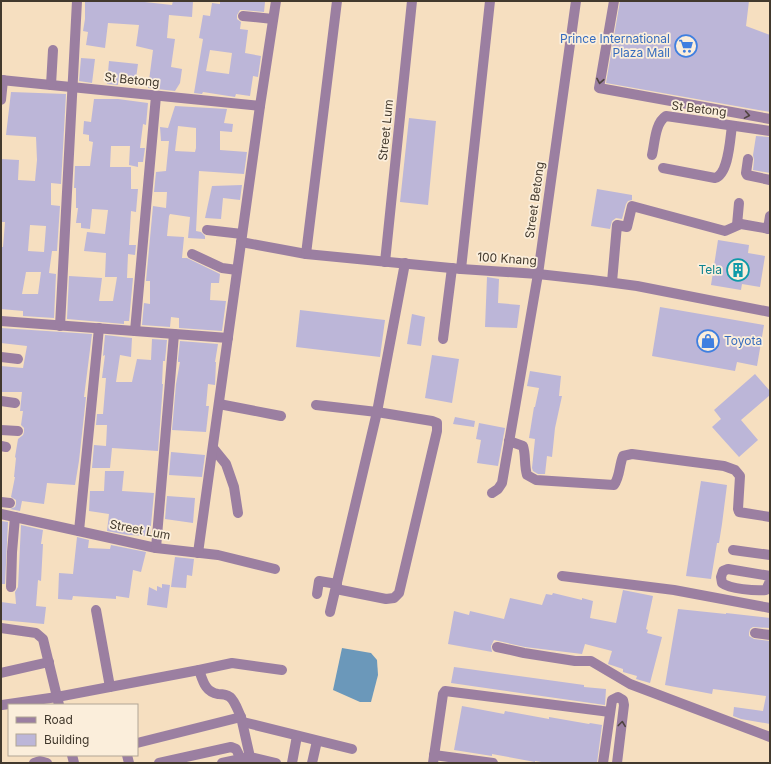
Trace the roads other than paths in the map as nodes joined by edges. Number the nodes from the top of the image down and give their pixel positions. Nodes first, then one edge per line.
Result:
1 (77, 1) edge
2 (276, 1) edge
3 (337, 1) edge
4 (412, 1) edge
5 (490, 1) edge
6 (574, 1) edge
7 (614, 1) edge
8 (243, 16) dead end
9 (273, 19) junction
10 (53, 50) dead end
11 (2, 80) edge
12 (51, 85) junction
13 (73, 87) junction
14 (156, 96) junction
15 (1, 100) edge
16 (260, 106) junction
17 (770, 119) edge
18 (732, 126) junction
19 (770, 131) edge
20 (652, 155) dead end
21 (748, 159) dead end
22 (663, 168) dead end
23 (770, 180) edge
24 (739, 203) dead end
25 (770, 216) edge
26 (736, 225) junction
27 (769, 229) edge
28 (207, 230) dead end
29 (242, 238) junction
30 (192, 254) dead end
31 (306, 254) junction
32 (385, 262) junction
33 (405, 263) junction
34 (457, 269) junction
35 (237, 270) junction
36 (538, 274) junction
37 (612, 282) junction
38 (770, 312) edge
39 (1, 321) edge
40 (60, 326) junction
41 (99, 328) junction
42 (135, 331) junction
43 (174, 334) junction
44 (228, 338) junction
45 (443, 339) dead end
46 (1, 357) edge
47 (18, 359) dead end
48 (1, 401) edge
49 (15, 403) dead end
50 (219, 404) junction
51 (316, 405) dead end
52 (377, 412) junction
53 (281, 416) dead end
54 (1, 430) edge
55 (18, 432) dead end
56 (509, 441) junction
57 (213, 448) junction
58 (492, 493) dead end
59 (238, 513) dead end
60 (1, 514) edge
61 (15, 517) junction
62 (770, 517) edge
63 (79, 531) junction
64 (156, 548) junction
65 (733, 550) dead end
66 (198, 553) junction
67 (770, 555) edge
68 (275, 569) dead end
69 (562, 576) dead end
70 (770, 576) edge
71 (770, 581) edge
72 (11, 587) dead end
73 (336, 587) junction
74 (317, 594) dead end
75 (770, 608) edge
76 (96, 610) dead end
77 (330, 612) dead end
78 (1, 628) edge
79 (755, 633) dead end
80 (770, 635) edge
81 (497, 647) dead end
82 (49, 662) junction
83 (199, 670) junction
84 (282, 670) dead end
85 (1, 674) edge
86 (110, 687) junction
87 (58, 701) edge
88 (16, 704) edge
89 (2, 705) dead end
90 (8, 705) edge
91 (610, 712) junction
92 (242, 719) junction
93 (297, 736) junction
94 (770, 737) edge
95 (317, 741) junction
96 (138, 743) edge
97 (352, 749) dead end
98 (245, 758) junction
99 (433, 759) edge
100 (269, 762) edge
101 (34, 763) edge
102 (47, 763) edge
103 (159, 763) edge
104 (222, 763) edge
105 (292, 763) edge
106 (312, 763) edge
107 (493, 763) edge
108 (603, 763) edge
109 (617, 763) edge

1 - 13 street
2 - 9 street
3 - 31 street
4 - 32 street, Street Lum
5 - 34 street
6 - 36 street, Street Betong
7 -> 17 street
8 - 9 street
9 - 16 street
10 - 12 street
11 - 12 street, St Betong
11 - 15 street
12 - 13 street, St Betong
13 - 14 street, St Betong
13 - 40 street
14 - 16 street, St Betong
14 - 42 street
16 - 29 street
18 - 19 street, St Betong
18 - 20 street, St Betong
18 - 22 street
21 - 23 street
24 - 26 street
25 - 27 street
26 - 27 street
26 - 37 street
28 - 29 street, 100 Knang
29 - 31 street, 100 Knang
29 - 35 street
30 - 35 street
31 - 32 street, 100 Knang
32 - 33 street, 100 Knang
33 - 34 street, 100 Knang
33 - 52 street
34 - 36 street, 100 Knang
34 - 45 street
35 - 44 street
36 - 37 street, 100 Knang
36 - 56 street, Street Betong
37 - 38 street, 100 Knang
39 - 40 street
40 - 41 street
41 - 42 street
41 - 63 street
42 - 43 street
43 - 44 street
43 - 64 street
44 - 50 street
46 - 47 street
48 - 49 street
50 - 53 street
50 - 57 street
51 - 52 street
52 - 73 street
52 - 73 street
54 - 55 street
56 - 58 street, Street Betong
56 - 62 street
57 - 59 street
57 - 66 street
60 - 61 street, Street Lum
61 - 63 street, Street Lum
61 - 72 street
63 - 64 street, Street Lum
64 - 66 street, Street Lum
65 - 67 street
66 - 68 street, Street Lum
69 - 75 street
70 - 71 street
73 - 74 street
73 - 77 street
76 - 86 street
78 - 82 street
79 - 80 street
81 - 94 street
82 - 85 street
82 - 87 street
83 - 84 street
83 - 86 street
83 - 92 street
86 - 87 street
87 - 88 street
89 - 90 street
91 - 99 street
91 - 108 street
109 -> 91 street
92 - 93 street
92 - 96 street
92 - 98 street
93 - 95 street
93 - 105 street
95 - 97 street
95 - 106 street
98 - 100 street
98 - 103 street
98 - 104 street
99 - 107 street
101 - 102 street

